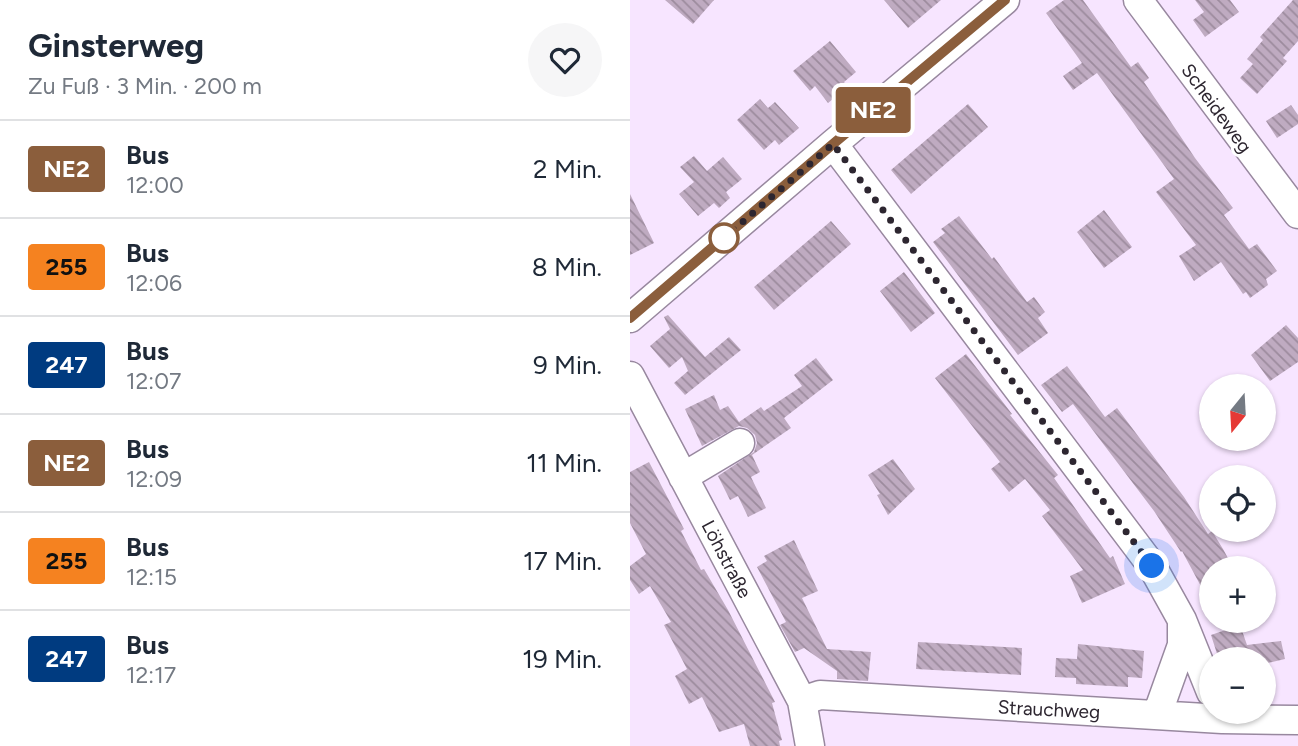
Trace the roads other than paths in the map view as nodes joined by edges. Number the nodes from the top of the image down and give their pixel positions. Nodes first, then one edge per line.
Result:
1 (1005, 0) edge
2 (1138, 0) edge
3 (833, 144) junction
4 (1298, 214) edge
5 (630, 318) edge
6 (630, 376) edge
7 (740, 443) dead end
8 (683, 477) junction
9 (1182, 620) junction
10 (1199, 662) edge
11 (802, 701) junction
12 (1157, 715) junction
13 (1199, 716) edge
14 (1276, 719) edge
15 (1298, 720) edge
16 (810, 746) edge

1 - 3 street
2 - 4 street, Scheideweg
3 - 5 street
3 - 9 street
6 - 8 street, Löhstraße
7 - 8 street
8 - 11 street, Löhstraße
9 - 10 street
9 - 12 street
11 - 12 street, Strauchweg
11 - 16 street, Löhstraße
12 - 13 street, Strauchweg
14 - 15 street, Strauchweg

